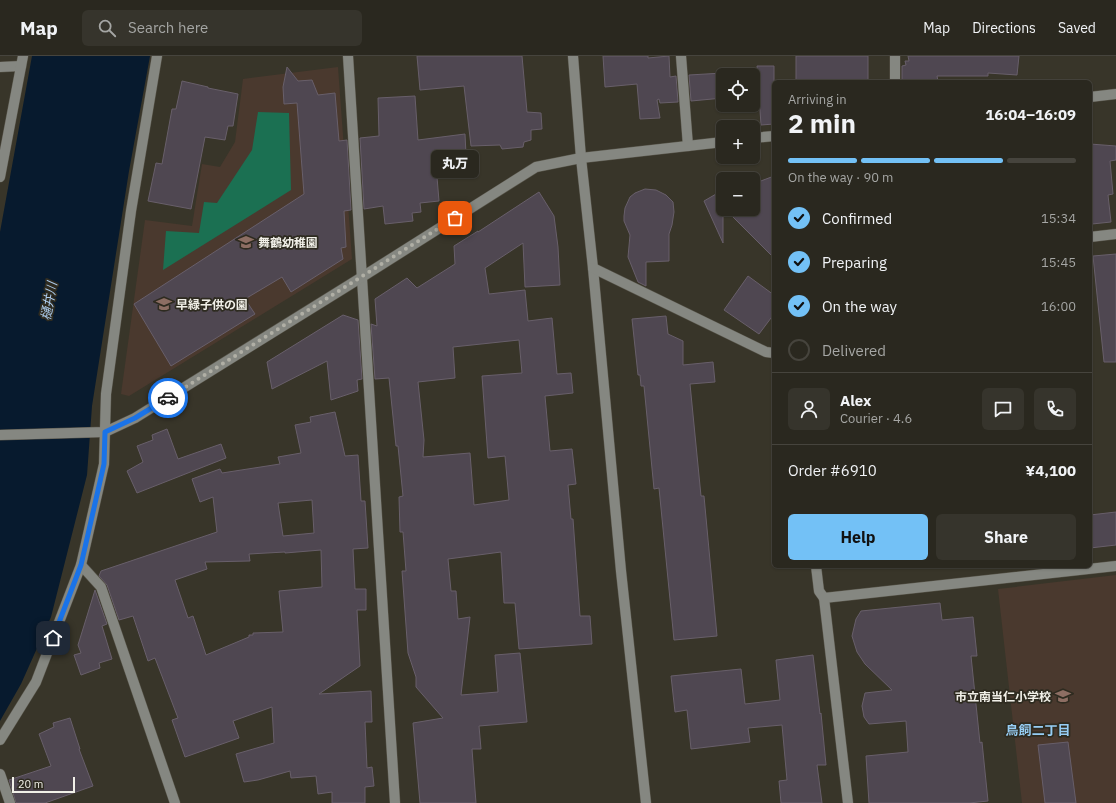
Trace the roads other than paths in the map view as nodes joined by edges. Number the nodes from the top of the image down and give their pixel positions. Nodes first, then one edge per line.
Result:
1 (157, 56) edge
2 (348, 56) edge
3 (573, 56) edge
4 (681, 56) edge
5 (895, 56) edge
6 (22, 61) edge
7 (0, 66) edge
8 (895, 80) edge
9 (1116, 94) edge
10 (1092, 97) edge
11 (772, 136) edge
12 (760, 137) edge
13 (716, 143) edge
14 (688, 146) junction
15 (581, 158) junction
16 (0, 177) edge
17 (1116, 234) edge
18 (1092, 237) edge
19 (593, 268) junction
20 (362, 277) junction
21 (772, 353) edge
22 (100, 433) junction
23 (0, 435) edge
24 (81, 565) junction
25 (1116, 566) edge
26 (816, 568) edge
27 (824, 598) junction
28 (0, 740) edge
29 (0, 774) edge
30 (10, 803) edge
31 (175, 803) edge
32 (395, 803) edge
33 (646, 803) edge
34 (848, 803) edge

1 - 22 street
2 - 20 street
3 - 15 street
4 - 14 street
5 - 8 street
6 - 7 street
6 - 16 street
9 - 10 street
11 - 12 street
13 - 14 street
14 - 15 street
15 - 19 street
15 - 20 street
17 - 18 street
19 - 21 street
19 - 33 street
20 - 22 street
20 - 32 street
22 - 23 street
22 - 24 street
24 - 28 street
24 - 31 street
25 - 27 street
26 - 27 street
27 - 34 street
29 - 30 street

